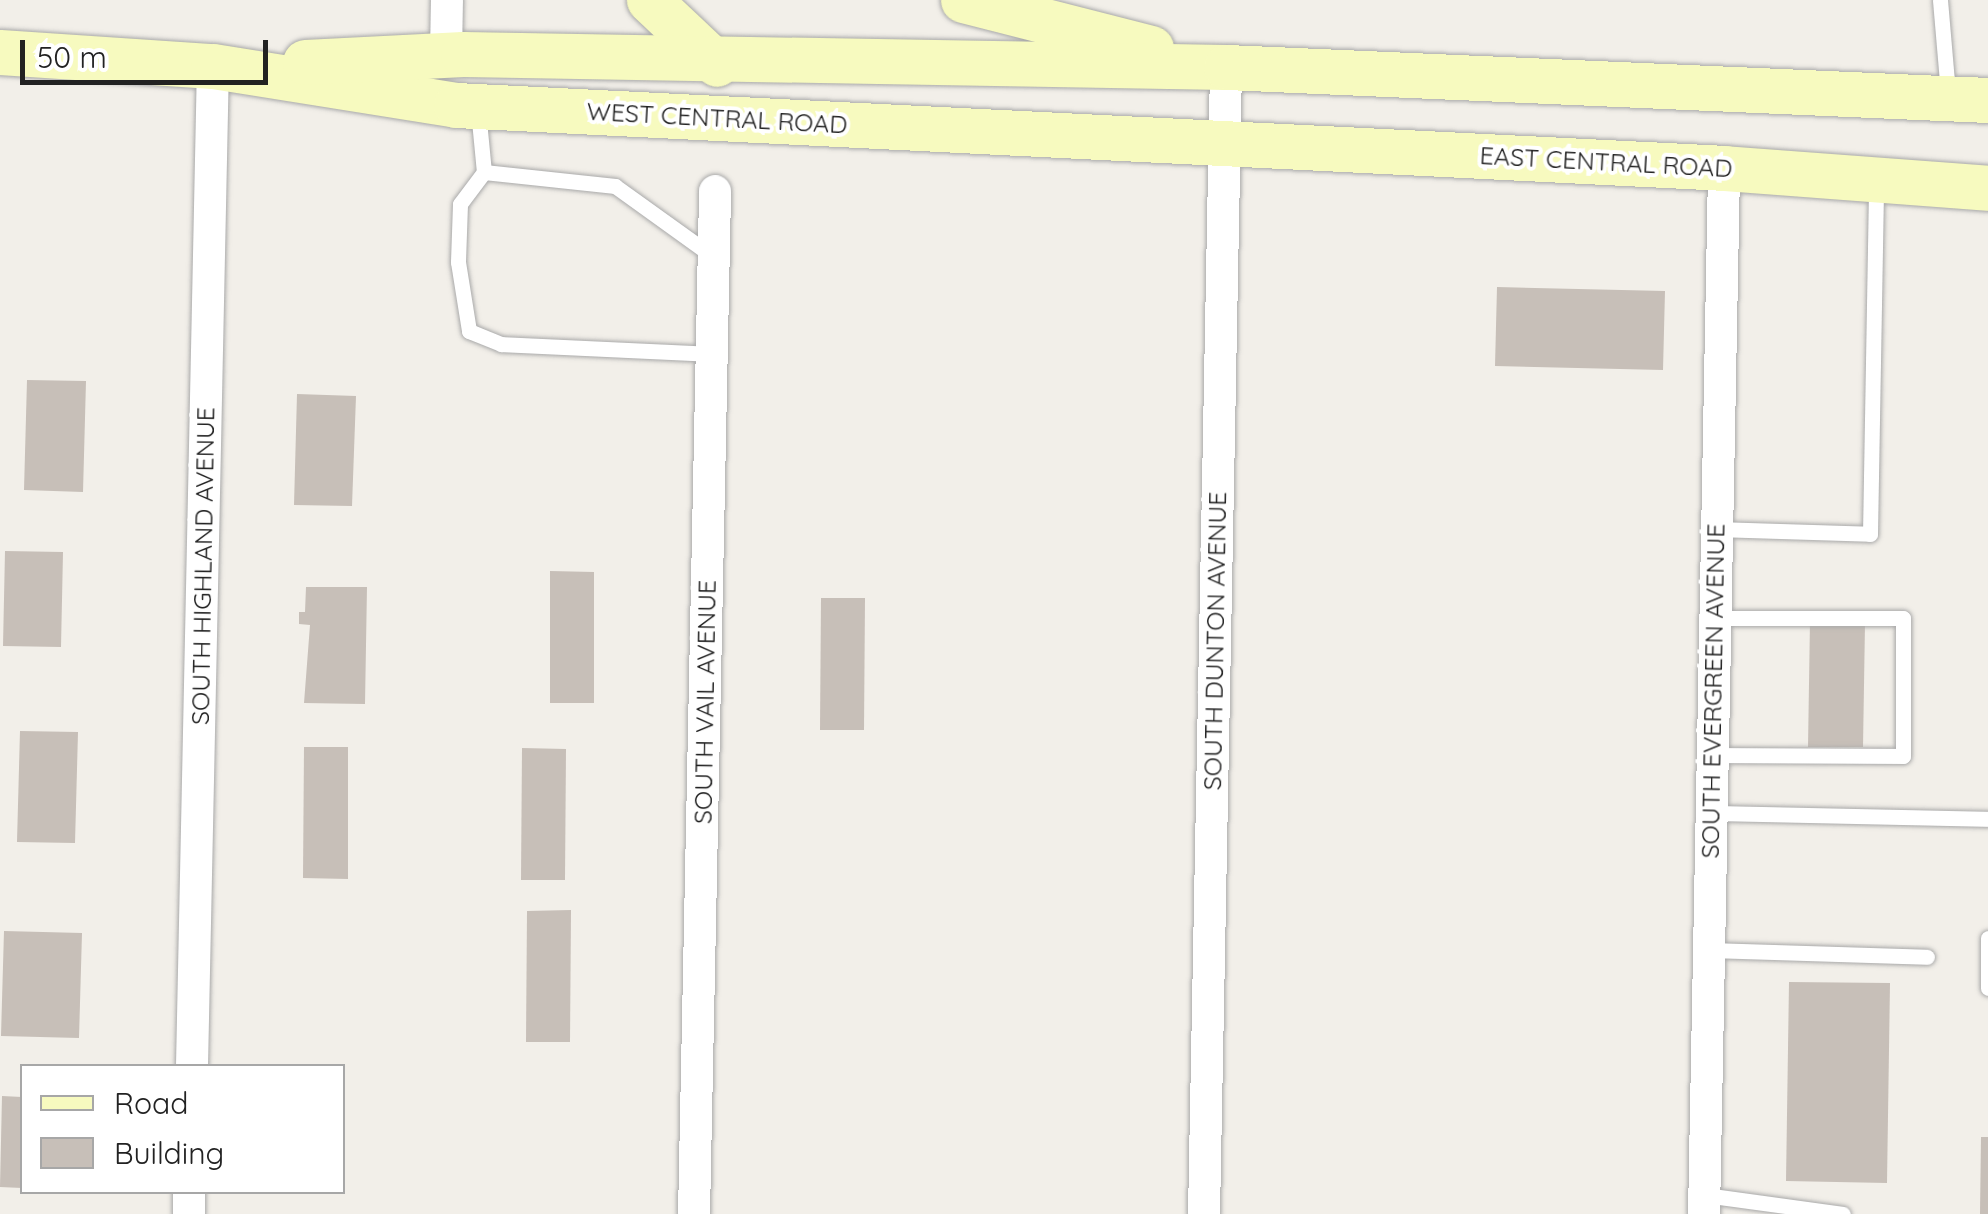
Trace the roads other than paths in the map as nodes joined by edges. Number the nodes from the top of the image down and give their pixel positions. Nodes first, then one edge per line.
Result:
1 (447, 0) edge
2 (648, 0) edge
3 (963, 0) edge
4 (1940, 0) edge
5 (0, 52) edge
6 (446, 55) junction
7 (706, 57) junction
8 (213, 66) junction
9 (1226, 67) junction
10 (1968, 99) edge
11 (477, 106) junction
12 (830, 123) junction
13 (1224, 143) junction
14 (1724, 168) junction
15 (484, 172) junction
16 (1876, 180) junction
17 (1988, 188) edge
18 (715, 190) dead end
19 (712, 255) junction
20 (712, 354) junction
21 (1715, 529) junction
22 (1713, 618) junction
23 (1712, 755) junction
24 (1711, 813) junction
25 (1988, 818) edge
26 (1988, 938) edge
27 (1709, 950) junction
28 (1927, 957) dead end
29 (1988, 988) edge
30 (192, 1064) edge
31 (1704, 1204) edge
32 (694, 1214) edge
33 (1204, 1214) edge
34 (1844, 1214) edge

1 - 6 street
2 - 7 main road
3 - 9 main road
4 - 10 lane
5 - 8 main road, WEST CENTRAL ROAD
6 - 7 main road, WEST CENTRAL ROAD
6 - 8 main road, WEST CENTRAL ROAD
7 - 9 main road, WEST CENTRAL ROAD
7 - 12 main road
8 - 11 main road, WEST CENTRAL ROAD
8 - 30 street, SOUTH HIGHLAND AVENUE
9 - 10 main road
9 - 13 street, SOUTH DUNTON AVENUE
11 - 12 main road, WEST CENTRAL ROAD
11 - 15 lane
12 - 13 main road, WEST CENTRAL ROAD
13 - 14 main road, EAST CENTRAL ROAD
13 - 33 street, SOUTH DUNTON AVENUE
14 - 16 main road, EAST CENTRAL ROAD
14 - 21 street, SOUTH EVERGREEN AVENUE
15 - 19 lane
15 - 20 lane
16 - 17 main road, EAST CENTRAL ROAD
16 - 21 lane
18 - 19 street, SOUTH VAIL AVENUE
19 - 20 street, SOUTH VAIL AVENUE
20 - 32 street, SOUTH VAIL AVENUE
21 - 22 street, SOUTH EVERGREEN AVENUE
22 - 23 street, SOUTH EVERGREEN AVENUE
22 - 23 lane
23 - 24 street, SOUTH EVERGREEN AVENUE
24 - 25 lane
24 - 27 street, SOUTH EVERGREEN AVENUE
26 - 29 lane
27 - 28 lane
27 - 31 street, SOUTH EVERGREEN AVENUE
31 - 34 lane

